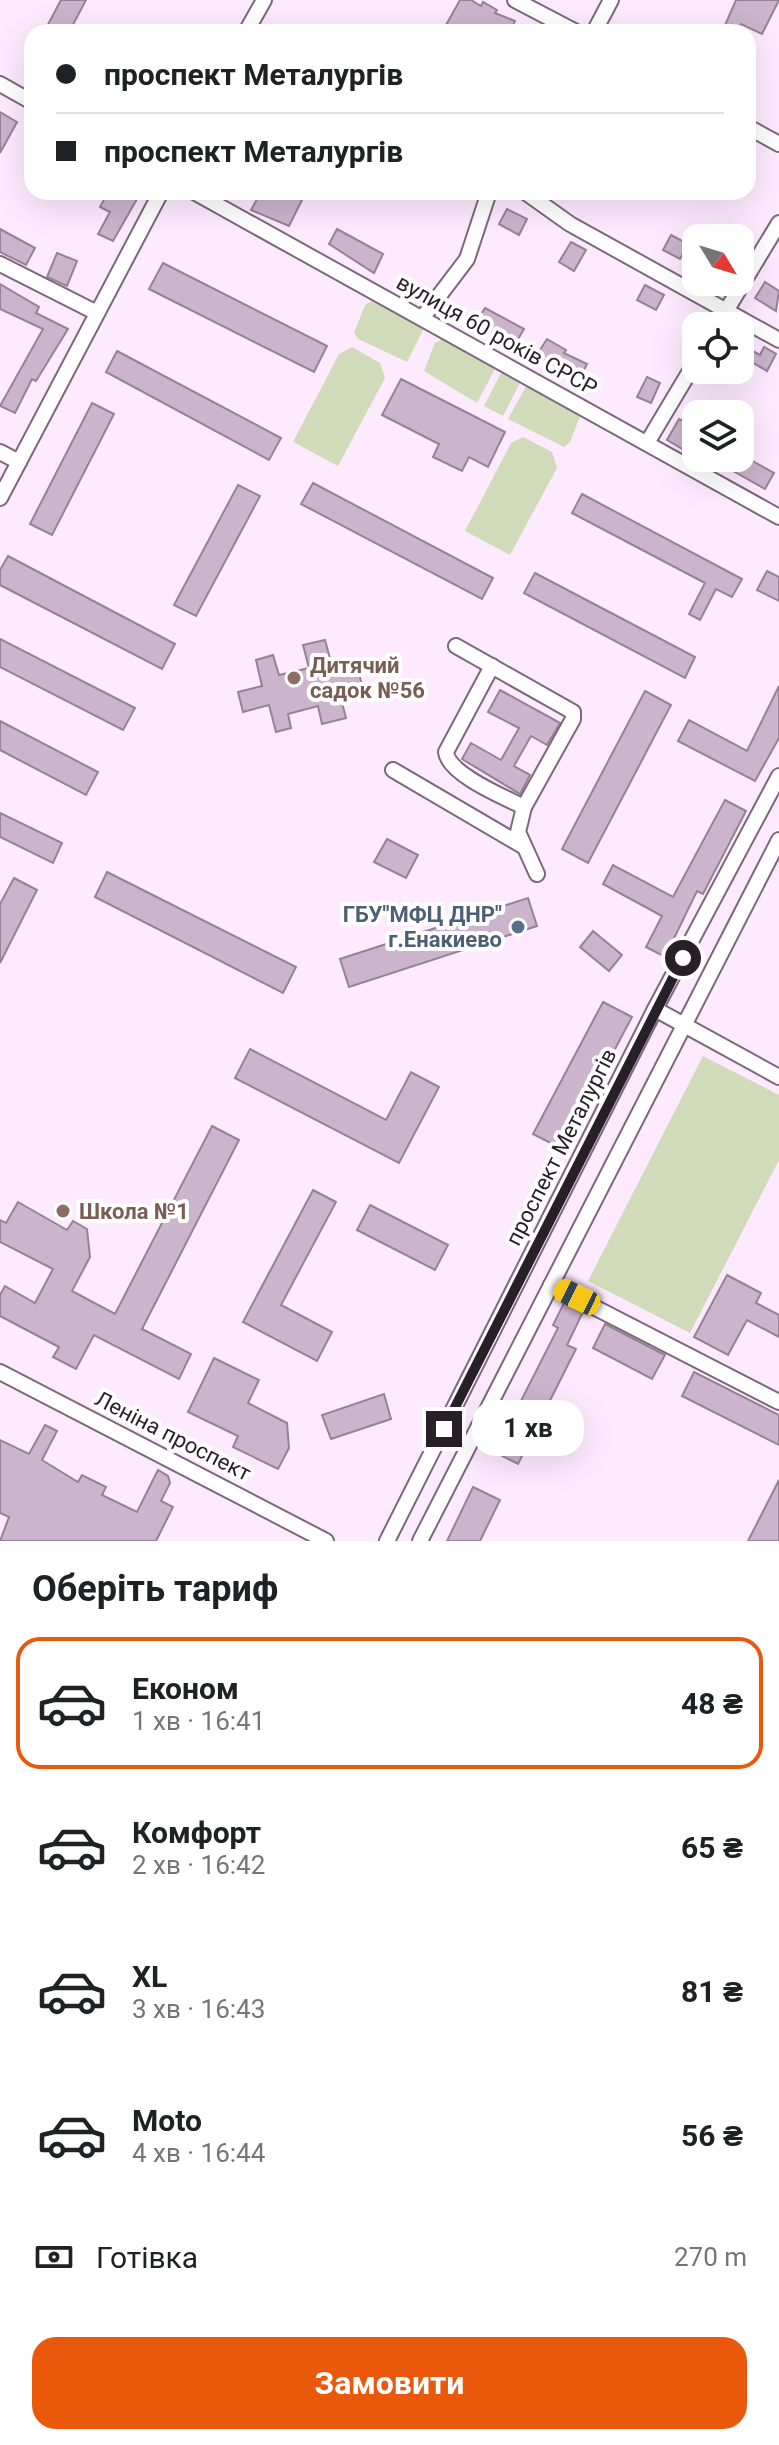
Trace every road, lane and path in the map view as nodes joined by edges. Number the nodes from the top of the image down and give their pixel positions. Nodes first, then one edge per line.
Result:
1 (264, 0) edge
2 (515, 0) edge
3 (611, 0) edge
4 (250, 24) edge
5 (561, 24) edge
6 (598, 24) edge
7 (0, 84) edge
8 (24, 98) edge
9 (756, 131) edge
10 (779, 144) edge
11 (157, 200) edge
12 (209, 200) edge
13 (486, 200) edge
14 (536, 200) edge
15 (779, 223) edge
16 (0, 264) edge
17 (726, 312) joint
18 (97, 313) junction
19 (423, 317) junction
20 (754, 327) edge
21 (779, 340) edge
22 (682, 384) edge
23 (647, 443) junction
24 (0, 452) edge
25 (19, 462) junction
26 (0, 498) edge
27 (779, 517) edge
28 (456, 646) dead end
29 (492, 666) junction
30 (393, 770) dead end
31 (779, 776) edge
32 (524, 807) junction
33 (779, 840) edge
34 (521, 845) junction
35 (537, 874) dead end
36 (655, 1009) junction
37 (682, 1026) junction
38 (779, 1077) edge
39 (551, 1285) junction
40 (0, 1372) edge
41 (779, 1402) edge
42 (326, 1541) edge
43 (387, 1541) edge
44 (420, 1541) edge

1 - 4 street
2 - 5 street
3 - 6 street
7 - 8 street
9 - 10 street
11 - 18 street
12 - 19 street, вулиця 60 років СРСР
13 - 19 street
14 - 17 street
15 - 17 street
16 - 18 street
18 - 25 street
19 - 23 street, вулиця 60 років СРСР
20 - 21 street
22 - 23 street
23 - 27 street, вулиця 60 років СРСР
24 - 25 street
25 - 26 street
28 - 29 street
29 - 32 street
29 - 32 street
30 - 34 street
31 - 36 street, проспект Металургів
32 - 34 street
33 - 37 street
34 - 35 street
36 - 37 street
36 - 43 street, проспект Металургів
37 - 38 street
37 - 39 street
39 - 41 street
39 - 44 street
40 - 42 street, Леніна проспект

